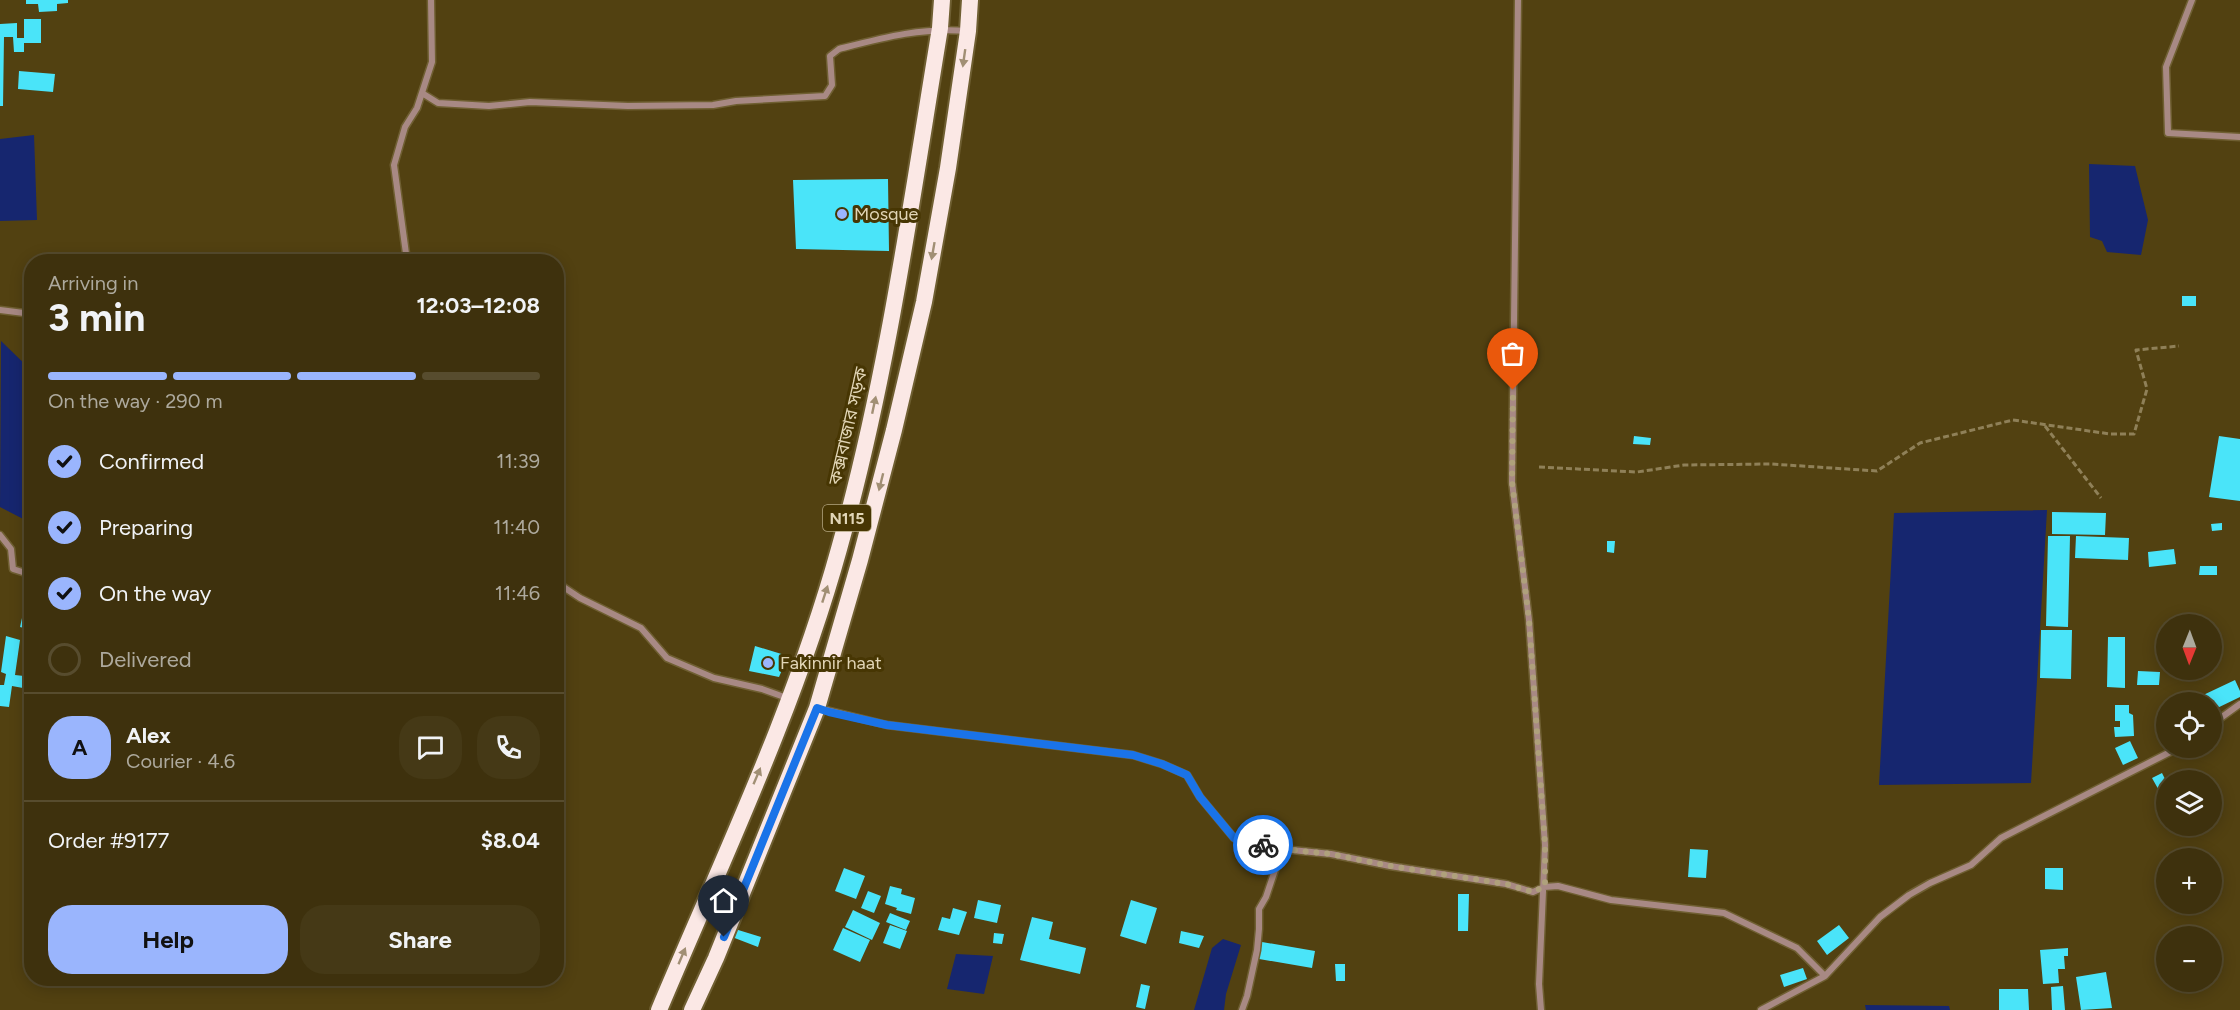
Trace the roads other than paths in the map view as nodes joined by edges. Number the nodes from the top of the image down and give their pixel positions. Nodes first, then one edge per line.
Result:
1 (431, 0) edge
2 (942, 0) edge
3 (970, 0) edge
4 (1518, 0) edge
5 (2192, 0) edge
6 (940, 28) junction
7 (968, 31) junction
8 (422, 93) junction
9 (2240, 137) edge
10 (405, 254) edge
11 (0, 310) edge
12 (24, 313) edge
13 (0, 535) edge
14 (24, 572) edge
15 (564, 587) edge
16 (790, 699) junction
17 (2240, 704) edge
18 (817, 708) junction
19 (2222, 717) edge
20 (2158, 758) edge
21 (1282, 849) junction
22 (1545, 886) junction
23 (1825, 976) junction
24 (695, 1009) edge
25 (659, 1010) edge
26 (1242, 1010) edge
27 (1541, 1010) edge
28 (1761, 1010) edge

1 - 8 street
2 - 6 highway, কক্সবাজার সড়ক / N115
3 - 7 highway, N115
4 - 22 street
5 - 9 street
6 - 7 street
6 - 8 street
16 -> 6 highway, কক্সবাজার সড়ক / N115
7 -> 18 highway, N115
8 - 10 street
11 - 12 street
13 - 14 street
15 - 16 street
25 -> 16 highway, কক্সবাজার সড়ক / N115
17 - 19 street
18 - 21 street
18 - 24 highway, N115
20 - 23 street
21 - 22 street
21 - 26 street
22 - 23 street
22 - 27 street
23 - 28 street

